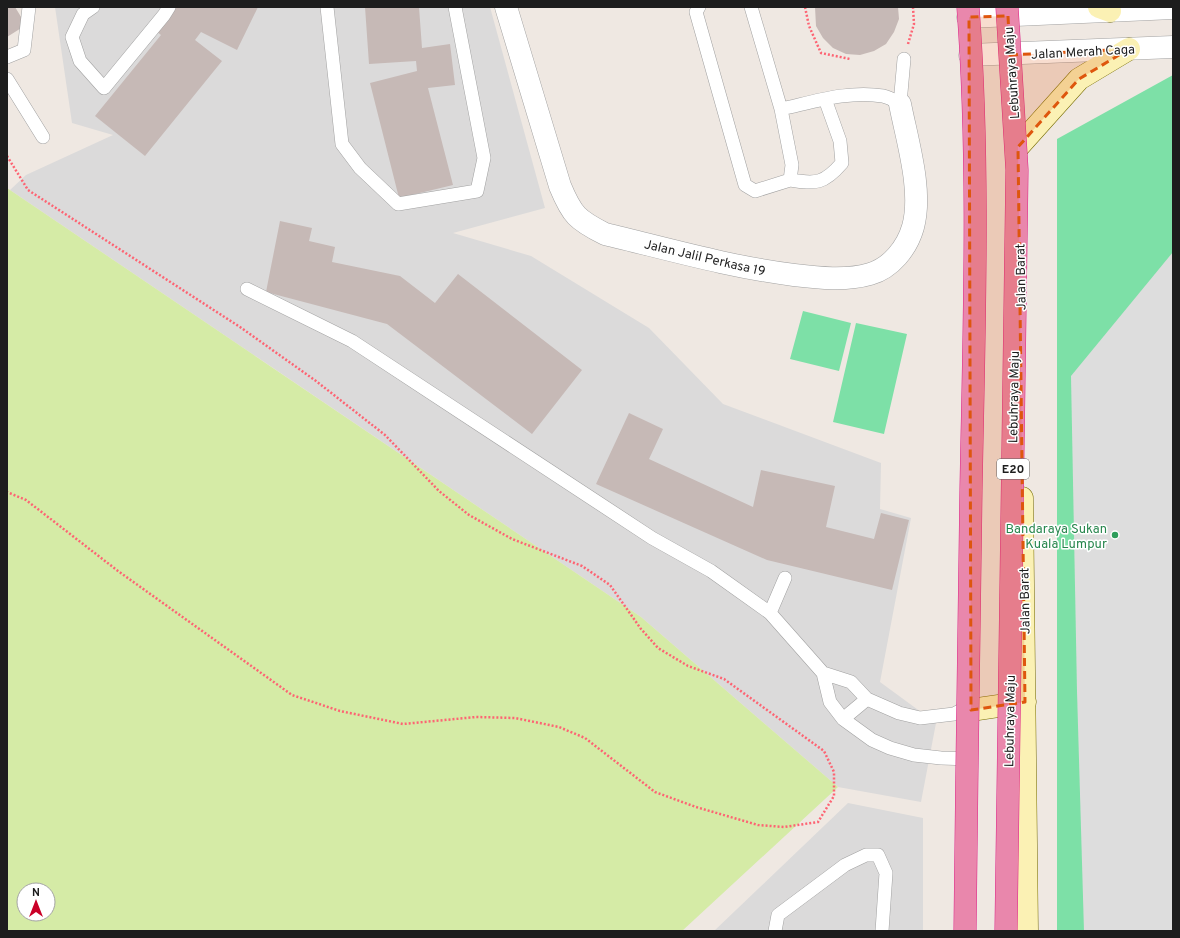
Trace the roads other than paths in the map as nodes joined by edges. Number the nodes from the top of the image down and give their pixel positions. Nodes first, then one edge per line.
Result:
1 (29, 7) edge
2 (93, 7) edge
3 (169, 7) edge
4 (327, 7) edge
5 (455, 7) edge
6 (506, 7) edge
7 (699, 7) edge
8 (751, 7) edge
9 (1173, 8) edge
10 (1105, 9) edge
11 (968, 10) edge
12 (1012, 10) edge
13 (1173, 47) edge
14 (1129, 49) junction
15 (1017, 54) junction
16 (970, 55) junction
17 (7, 57) edge
18 (904, 59) road end
19 (7, 79) edge
20 (825, 100) junction
21 (900, 104) junction
22 (781, 109) junction
23 (43, 137) dead end
24 (1018, 147) junction
25 (790, 180) junction
26 (247, 289) dead end
27 (785, 578) dead end
28 (770, 613) junction
29 (823, 673) junction
30 (867, 699) junction
31 (1025, 702) junction
32 (971, 708) junction
33 (843, 719) junction
34 (970, 759) junction
35 (775, 931) edge
36 (882, 931) edge
37 (965, 931) edge
38 (971, 931) edge
39 (1006, 931) edge
40 (1027, 931) edge

1 - 17 lane
2 - 3 lane
4 - 5 lane
6 - 21 street, Jalan Jalil Perkasa 19
7 - 25 lane
8 - 22 lane
9 - 10 street
10 - 12 street
11 - 12 street
11 - 16 main road
11 - 37 highway, bridge
12 - 15 main road, Jalan Barat
12 - 39 highway, Lebuhraya Maju / E20, bridge
13 - 14 street, Jalan Merah Caga
14 - 15 street, Jalan Merah Caga
14 - 24 main road
15 - 16 street, Jalan Merah Caga
15 - 24 main road, Jalan Barat
16 - 32 main road
18 - 21 lane
19 - 23 lane
20 - 21 lane
20 - 22 lane
20 - 25 lane
22 - 25 lane
24 - 31 main road, Jalan Barat
26 - 28 lane
27 - 28 lane
28 - 29 lane
29 - 30 lane
29 - 33 lane
30 - 32 lane
30 - 33 lane
31 - 32 main road
31 - 40 main road, Jalan Barat
32 - 34 main road
33 - 34 lane
34 - 38 main road
35 - 36 lane

